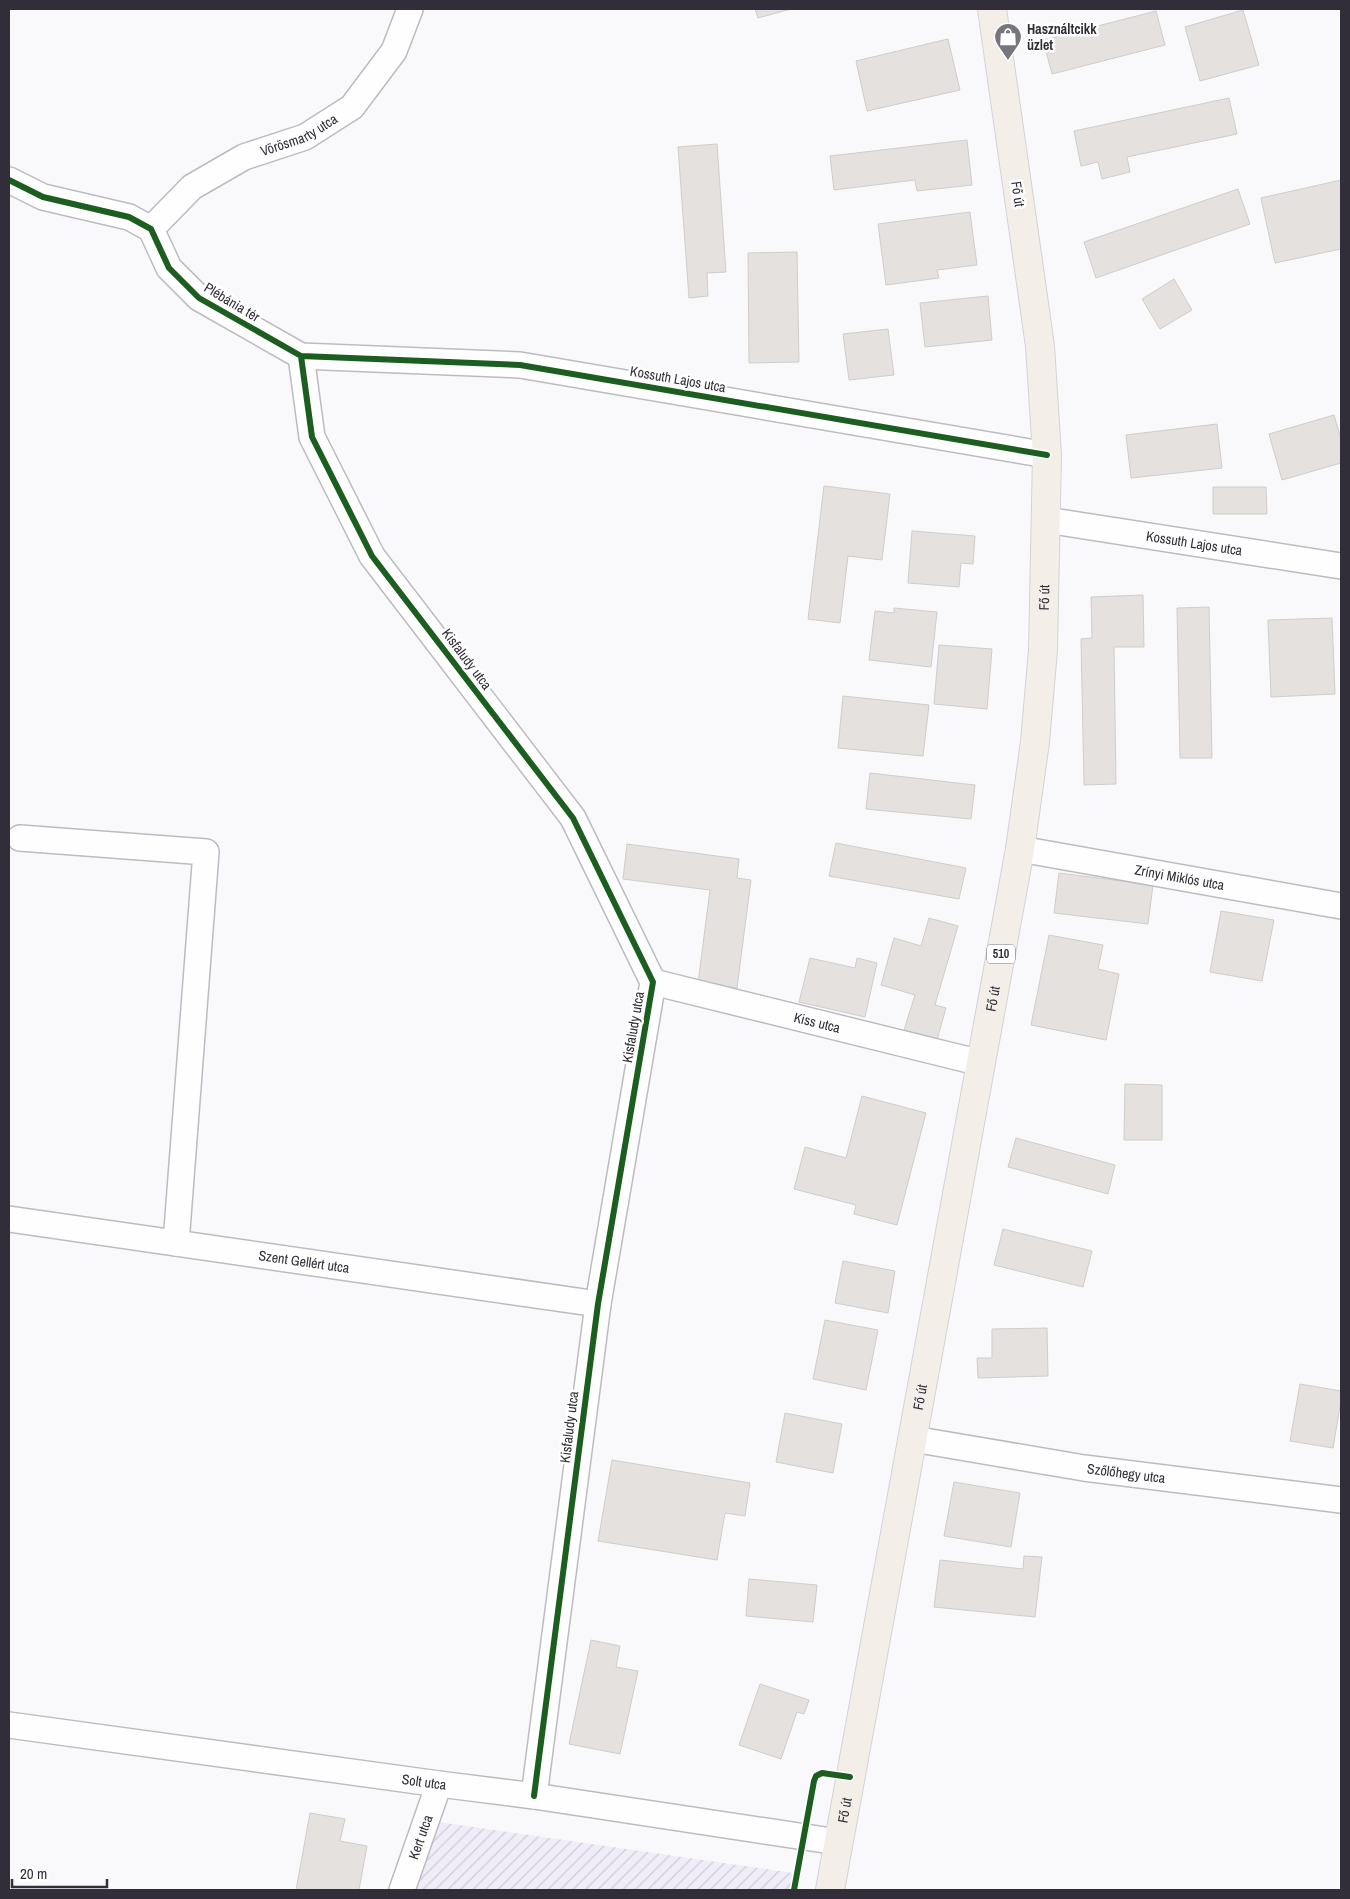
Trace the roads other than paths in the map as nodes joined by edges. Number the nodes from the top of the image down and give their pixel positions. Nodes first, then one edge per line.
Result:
1 (410, 9) edge
2 (992, 9) edge
3 (9, 180) edge
4 (151, 229) junction
5 (301, 356) junction
6 (1047, 455) junction
7 (1046, 520) junction
8 (1341, 566) edge
9 (20, 838) dead end
10 (1020, 849) junction
11 (1341, 906) edge
12 (653, 982) junction
13 (980, 1064) junction
14 (9, 1219) edge
15 (176, 1243) junction
16 (598, 1304) junction
17 (912, 1439) junction
18 (1341, 1500) edge
19 (9, 1725) edge
20 (439, 1784) junction
21 (534, 1796) junction
22 (838, 1842) junction
23 (402, 1890) edge
24 (830, 1890) edge

1 - 4 street, Vörösmarty utca
2 - 6 main road, Fő út / 510
3 - 4 street
4 - 5 street, Plébánia tér
5 - 6 street, Kossuth Lajos utca
5 - 12 street, Kisfaludy utca
6 - 7 main road, Fő út / 510
7 - 8 street, Kossuth Lajos utca
7 - 10 main road, Fő út / 510
9 - 15 street
10 - 11 street, Zrínyi Miklós utca
10 - 13 main road, Fő út / 510
12 - 13 street, Kiss utca
12 - 16 street, Kisfaludy utca
13 - 17 main road, Fő út / 510
14 - 15 street, Szent Gellért utca
15 - 16 street, Szent Gellért utca
16 - 21 street, Kisfaludy utca
17 - 18 street, Szőlőhegy utca
17 - 22 main road, Fő út / 510
19 - 20 street, Solt utca
20 - 21 street, Solt utca
20 - 23 street, Kert utca
21 - 22 street, Solt utca
22 - 24 main road, Fő út / 510

